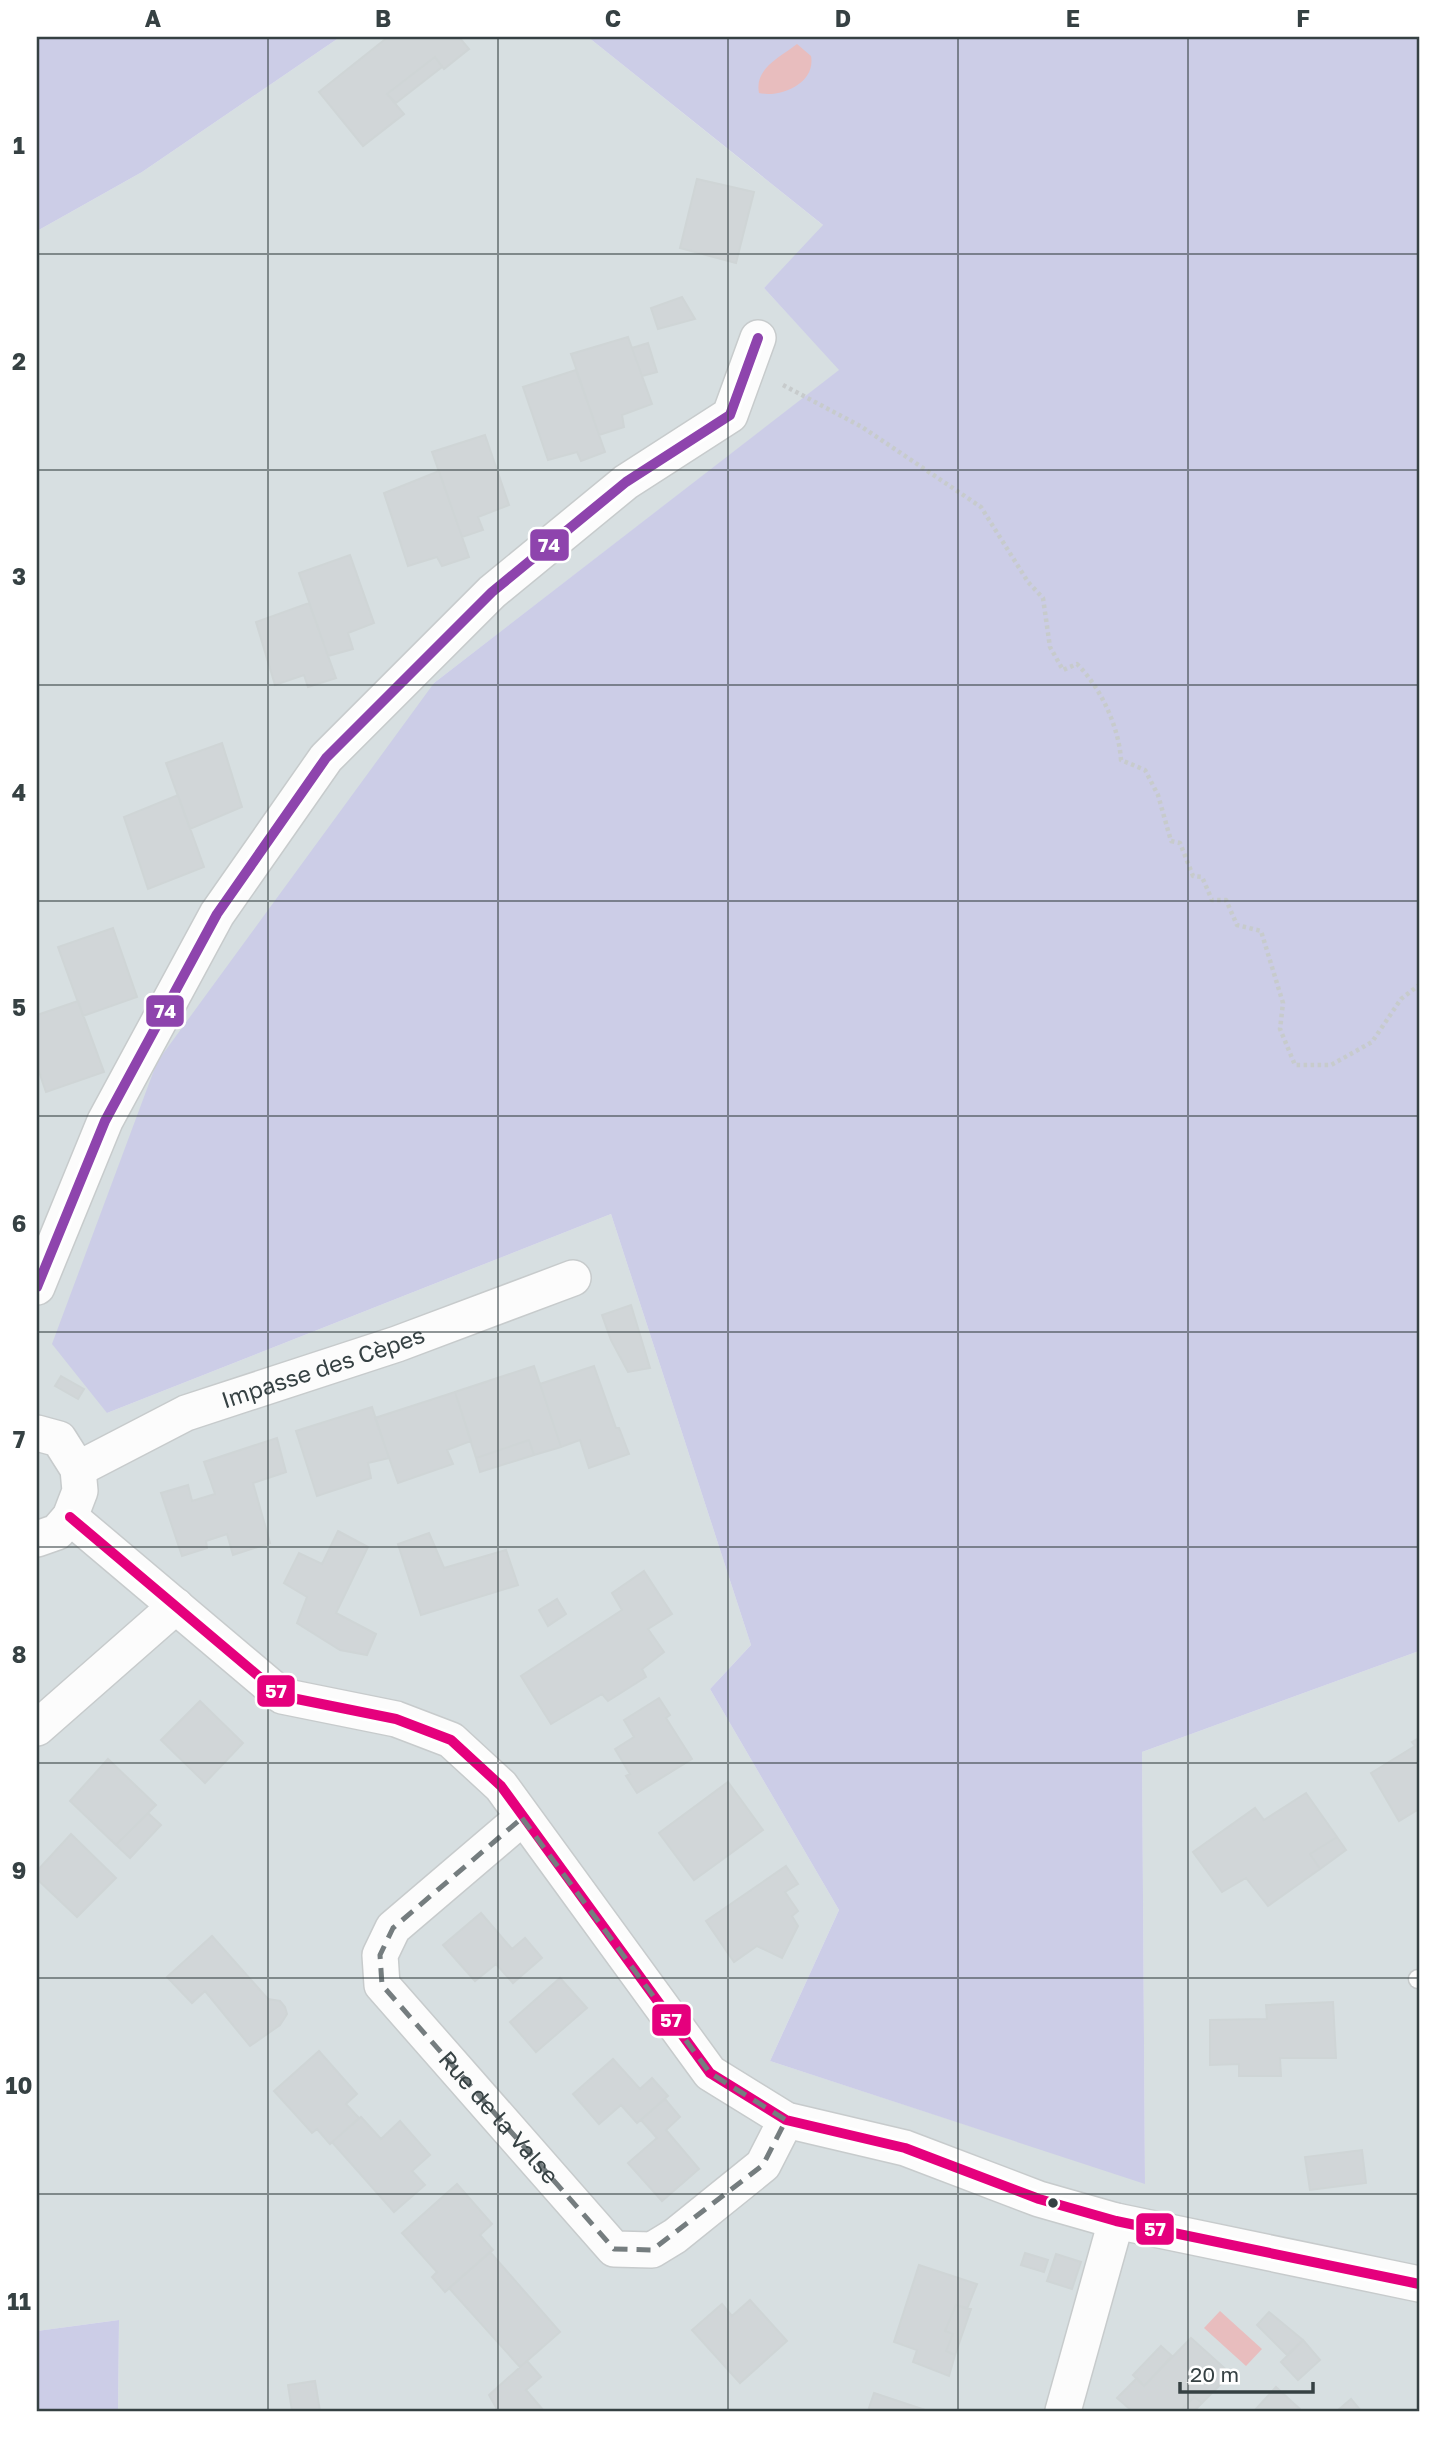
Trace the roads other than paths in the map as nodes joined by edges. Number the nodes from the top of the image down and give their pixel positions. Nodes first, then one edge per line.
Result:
1 (758, 338) dead end
2 (573, 1278) dead end
3 (37, 1287) edge
4 (37, 1433) edge
5 (78, 1469) junction
6 (70, 1517) junction
7 (37, 1539) edge
8 (176, 1606) junction
9 (37, 1728) edge
10 (522, 1818) junction
11 (786, 2120) junction
12 (1116, 2221) junction
13 (1419, 2284) edge
14 (1063, 2411) edge

1 - 3 street
2 - 5 street, Impasse des Cèpes
4 - 5 street
5 - 6 street
6 - 7 street
6 - 8 street
8 - 9 street
8 - 10 street
10 - 11 street
10 - 11 street, Rue de la Valse
11 - 12 street
12 - 13 street
12 - 14 street

